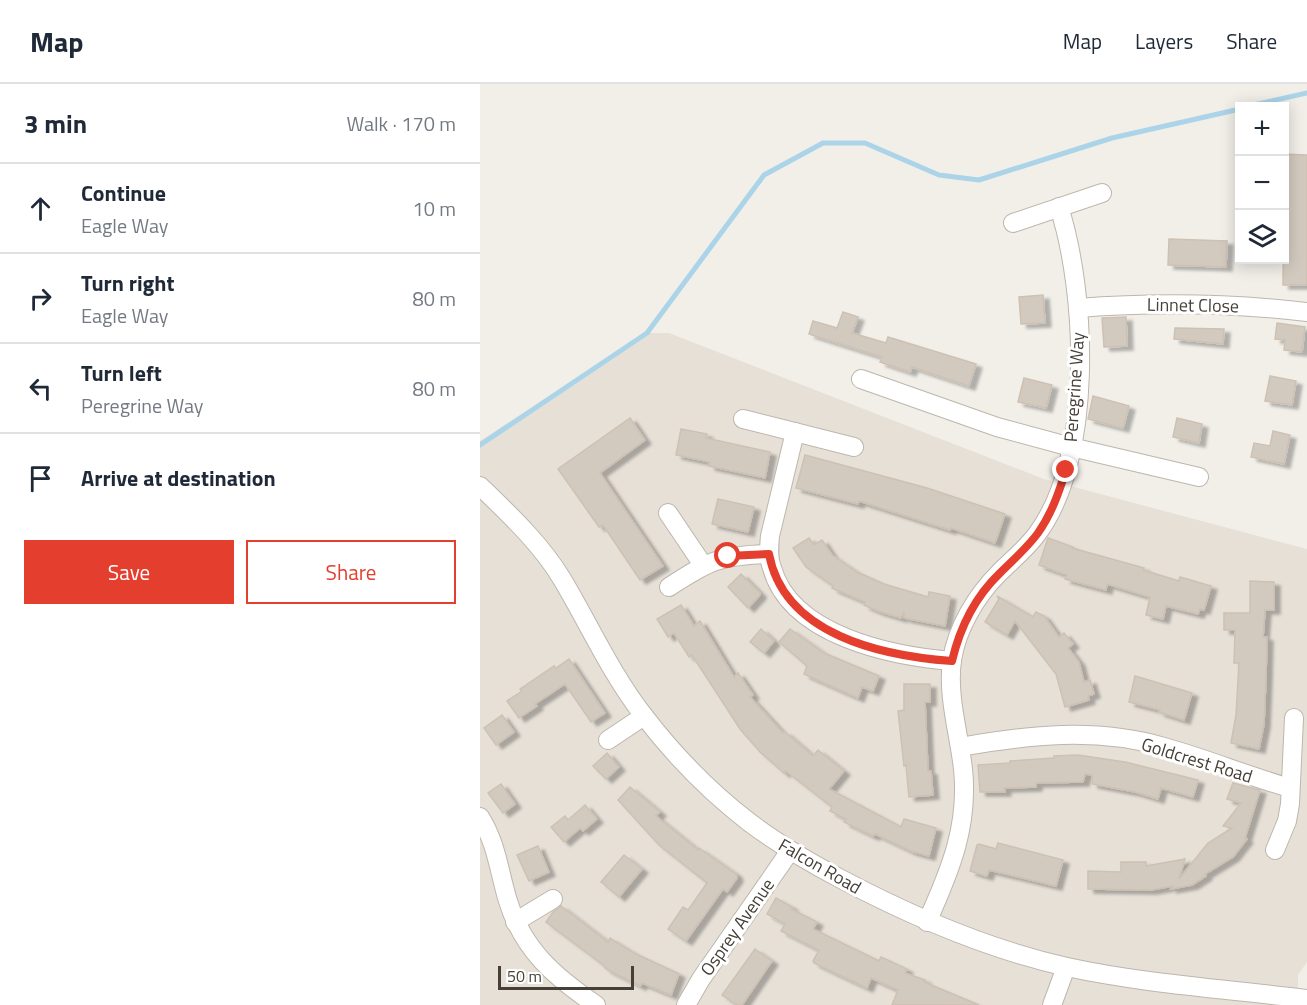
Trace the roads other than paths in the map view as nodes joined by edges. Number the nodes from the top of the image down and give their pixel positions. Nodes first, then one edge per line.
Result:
1 (1102, 192) dead end
2 (1059, 207) junction
3 (1013, 223) dead end
4 (1078, 308) junction
5 (1307, 312) edge
6 (861, 379) dead end
7 (743, 419) dead end
8 (795, 432) junction
9 (854, 447) dead end
10 (1071, 447) junction
11 (1199, 477) dead end
12 (482, 488) edge
13 (668, 513) dead end
14 (769, 554) junction
15 (703, 565) junction
16 (669, 587) dead end
17 (952, 661) junction
18 (644, 716) junction
19 (1294, 718) dead end
20 (608, 740) dead end
21 (960, 747) junction
22 (1290, 788) junction
23 (480, 817) edge
24 (1275, 850) dead end
25 (790, 851) junction
26 (554, 899) dead end
27 (515, 922) junction
28 (927, 922) junction
29 (1066, 967) junction
30 (1307, 999) edge
31 (596, 1005) edge
32 (686, 1005) edge
33 (1052, 1005) edge

1 - 2 street
2 - 3 street
2 - 4 street, Peregrine Way
4 - 5 street, Linnet Close
4 - 10 street, Peregrine Way
6 - 10 street
7 - 8 street
8 - 9 street
8 - 14 street
10 - 11 street
10 - 17 street, Peregrine Way
12 - 18 street, Falcon Road
13 - 15 street
14 - 15 street
14 - 17 street
15 - 16 street
17 - 21 street, Peregrine Way
18 - 20 street
18 - 25 street, Falcon Road
19 - 22 street
21 - 22 street, Goldcrest Road
21 - 28 street, Peregrine Way
22 - 24 street
23 - 27 street
25 - 28 street, Falcon Road
25 - 32 street, Osprey Avenue
26 - 27 street
27 - 31 street
28 - 29 street, Falcon Road
29 - 30 street, Falcon Road
29 - 33 street

